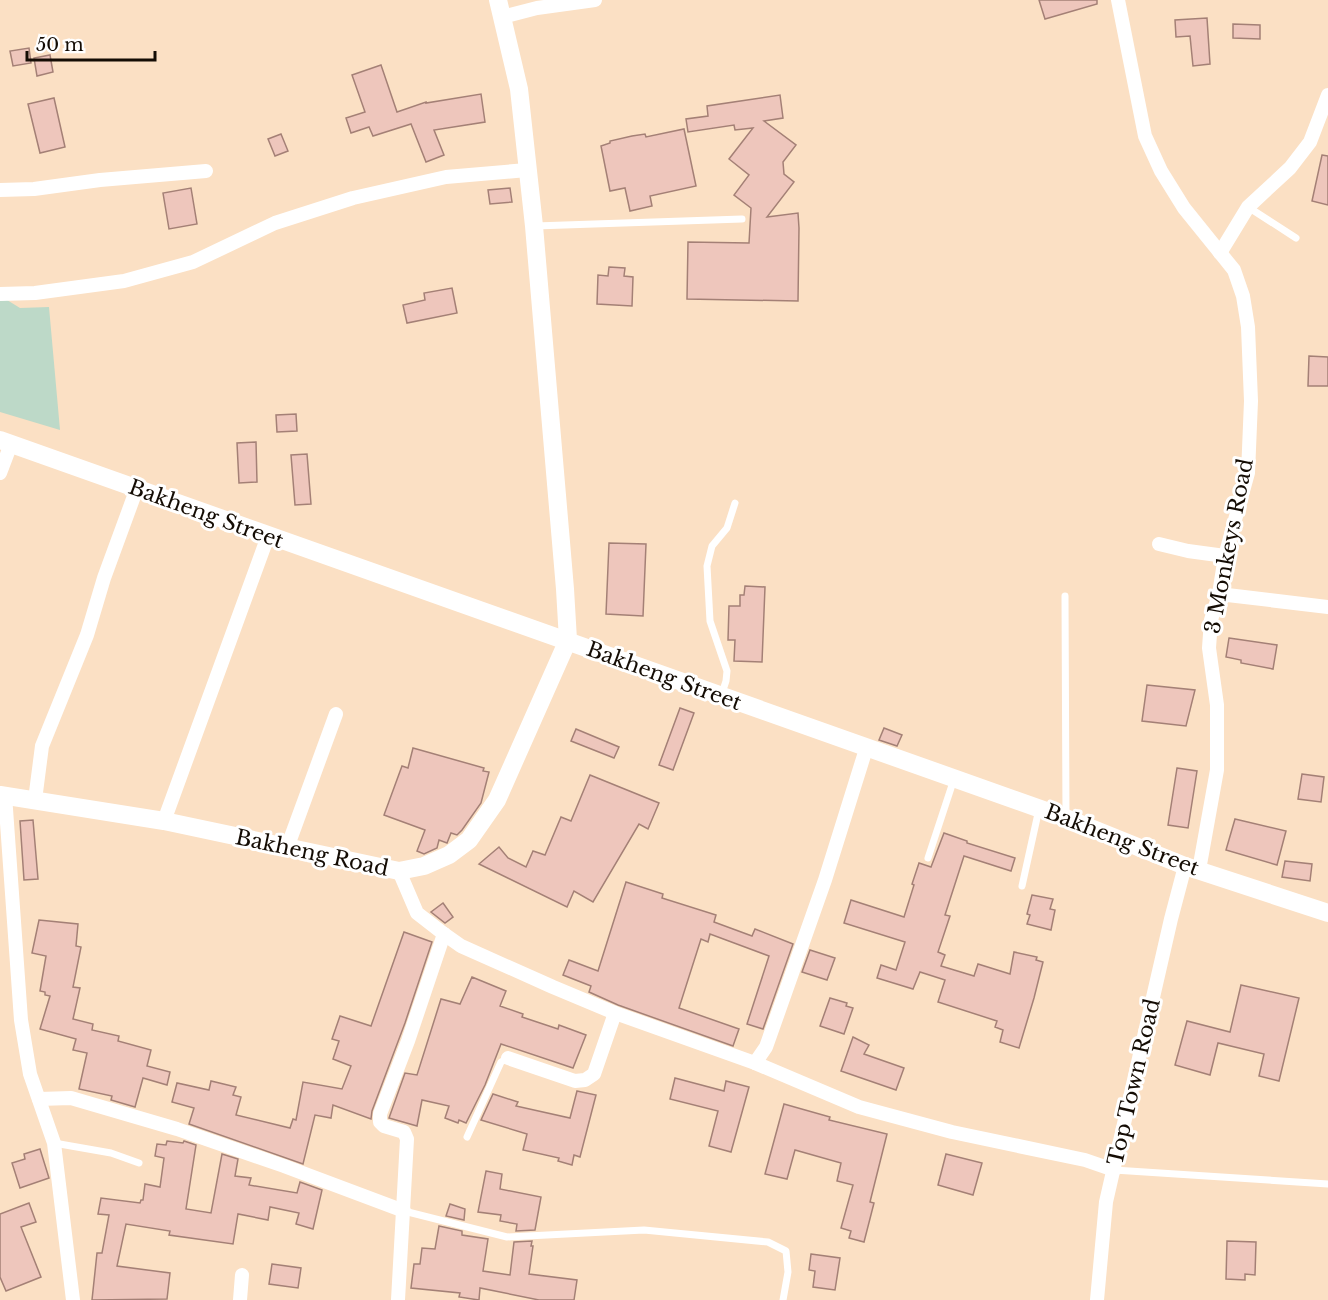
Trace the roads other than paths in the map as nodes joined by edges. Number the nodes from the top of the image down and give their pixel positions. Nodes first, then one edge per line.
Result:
1 (594, 0) edge
2 (1118, 0) edge
3 (500, 9) edge
4 (1328, 94) edge
5 (1322, 127) edge
6 (527, 170) junction
7 (206, 171) dead end
8 (0, 190) edge
9 (1248, 207) junction
10 (742, 219) dead end
11 (534, 226) junction
12 (1296, 238) dead end
13 (1220, 253) junction
14 (0, 294) edge
15 (5, 442) edge
16 (0, 473) edge
17 (137, 488) junction
18 (735, 503) dead end
19 (268, 536) junction
20 (1159, 544) dead end
21 (1225, 556) junction
22 (1219, 594) junction
23 (1065, 596) dead end
24 (1328, 608) edge
25 (568, 640) junction
26 (721, 697) junction
27 (336, 714) dead end
28 (866, 749) junction
29 (954, 779) junction
30 (2, 795) edge
31 (35, 800) junction
32 (1039, 809) junction
33 (1066, 818) junction
34 (164, 821) junction
35 (287, 848) junction
36 (927, 858) dead end
37 (1192, 868) junction
38 (399, 871) junction
39 (1022, 886) dead end
40 (1328, 913) edge
41 (444, 934) junction
42 (615, 1013) junction
43 (508, 1058) joint
44 (755, 1063) junction
45 (39, 1099) junction
46 (467, 1137) dead end
47 (54, 1143) junction
48 (139, 1163) dead end
49 (1114, 1170) junction
50 (1328, 1184) edge
51 (404, 1211) junction
52 (242, 1275) dead end
53 (74, 1300) edge
54 (240, 1300) edge
55 (398, 1300) edge
56 (783, 1300) edge
57 (1097, 1300) edge

1 - 3 street
2 - 13 street, 3 Monkeys Road
3 - 6 street
4 - 5 street
5 - 9 street
6 - 11 street
6 - 14 street
7 - 8 street
9 - 12 lane
9 - 13 street
10 - 11 lane
11 - 25 street
13 - 21 street, 3 Monkeys Road
15 - 16 street
15 - 17 street, Bakheng Street
17 - 19 street, Bakheng Street
17 - 31 street
18 - 26 lane
19 - 25 street, Bakheng Street
19 - 34 street
20 - 21 street
21 - 22 street, 3 Monkeys Road
22 - 24 street
22 - 37 street, 3 Monkeys Road
23 - 33 lane
25 - 26 street, Bakheng Street
25 - 38 street, Bakheng Road
26 - 28 street, Bakheng Street
27 - 35 street
28 - 29 street, Bakheng Street
28 - 44 street
29 - 32 street, Bakheng Street
29 - 36 lane
30 - 31 street, Bakheng Road
30 - 45 street
31 - 34 street, Bakheng Road
32 - 33 street, Bakheng Street
32 - 39 lane
33 - 37 street, Bakheng Street
34 - 35 street, Bakheng Road
35 - 38 street, Bakheng Road
37 - 40 street, Bakheng Street
37 - 49 street, Top Town Road
38 - 41 street
41 - 42 street
41 - 51 street
42 - 43 street
42 - 44 street
43 - 46 lane
44 - 49 street
45 - 47 street
45 - 51 street
47 - 48 lane
47 - 53 street
49 - 50 lane
49 - 57 street, Top Town Road
51 - 55 street
51 - 56 lane
52 - 54 street

